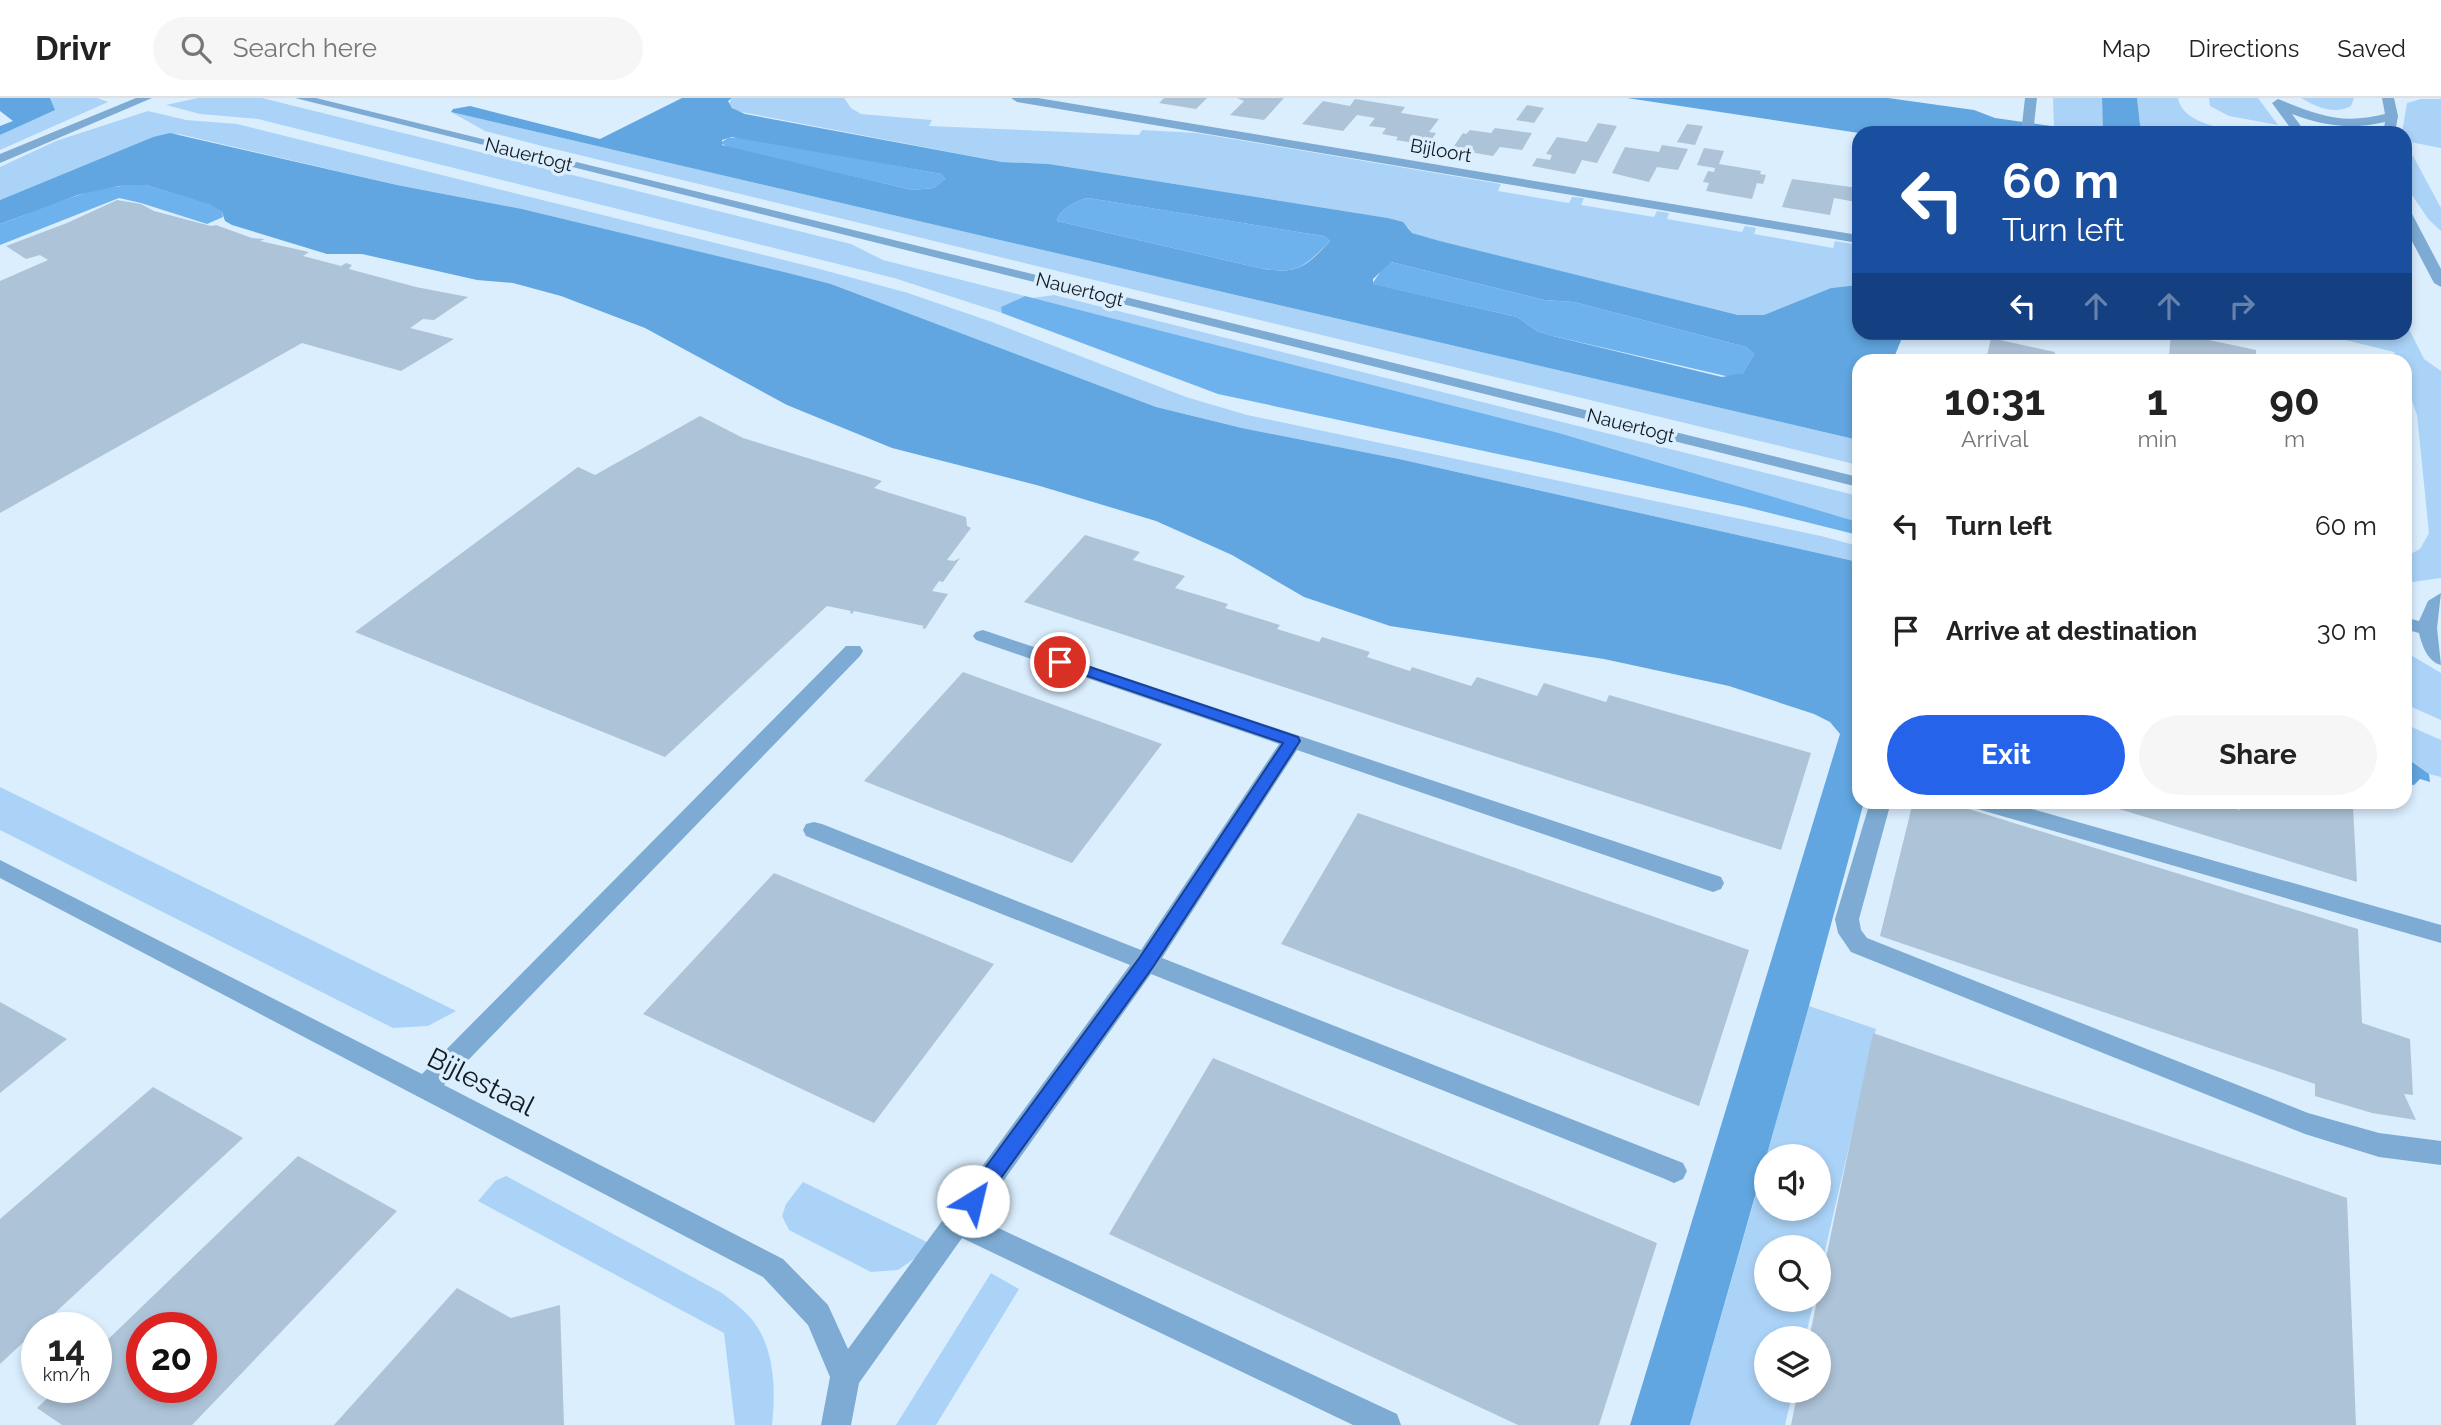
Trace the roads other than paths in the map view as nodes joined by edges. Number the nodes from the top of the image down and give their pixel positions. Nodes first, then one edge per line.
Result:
1 (146, 98) edge
2 (301, 98) edge
3 (1017, 98) edge
4 (2388, 98) edge
5 (2277, 101) edge
6 (2030, 104) edge
7 (2392, 116) junction
8 (2028, 126) edge
9 (2295, 126) edge
10 (2390, 126) edge
11 (0, 159) edge
12 (2412, 227) edge
13 (1852, 238) edge
14 (2441, 283) edge
15 (1852, 481) edge
16 (2441, 598) edge
17 (2412, 625) edge
18 (2426, 629) junction
19 (983, 636) dead end
20 (853, 652) dead end
21 (2441, 660) edge
22 (1292, 741) junction
23 (1878, 809) edge
24 (2005, 809) edge
25 (814, 830) dead end
26 (0, 868) edge
27 (1713, 883) dead end
28 (2441, 934) edge
29 (1146, 962) junction
30 (425, 1088) junction
31 (2441, 1153) edge
32 (1674, 1171) dead end
33 (957, 1222) junction
34 (845, 1377) junction
35 (836, 1425) edge
36 (1386, 1425) edge

1 - 11 street
2 - 15 street, Nauertogt
3 - 13 street, Bijloort
4 - 7 street
5 - 7 street
5 - 9 street
6 - 8 street
7 - 10 street
12 - 14 street
16 - 18 street
17 - 18 street
18 - 21 street
19 - 22 street
20 - 30 street
22 - 27 street
22 - 29 street
23 - 31 street
24 - 28 street
25 - 29 street
26 - 30 street, Bijlestaal
29 - 32 street
29 - 33 street
30 - 34 street, Bijlestaal
33 - 34 street
33 - 36 street
34 - 35 street

